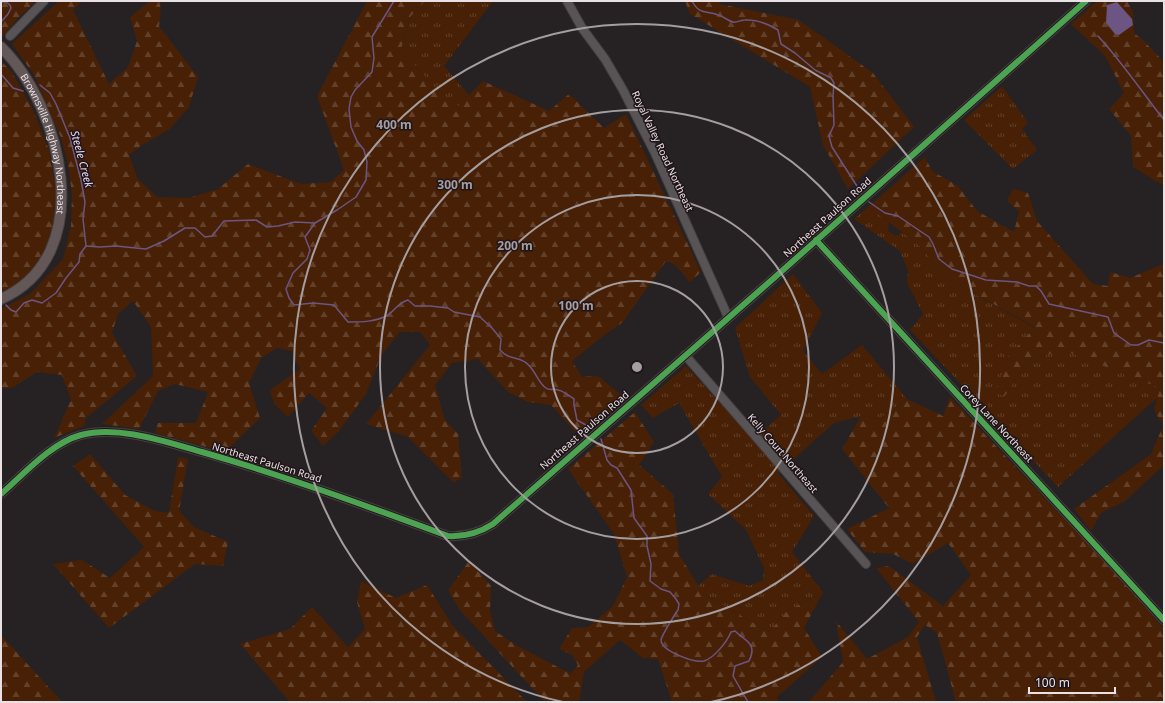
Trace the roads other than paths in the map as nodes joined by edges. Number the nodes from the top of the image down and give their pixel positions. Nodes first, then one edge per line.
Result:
1 (44, 1) edge
2 (567, 1) edge
3 (1086, 1) edge
4 (10, 36) dead end
5 (1, 47) edge
6 (816, 240) junction
7 (1, 299) edge
8 (728, 317) junction
9 (684, 356) junction
10 (1, 494) edge
11 (866, 564) dead end
12 (1164, 620) edge

1 - 4 street
2 - 8 street, Royal Valley Road Northeast
3 - 6 street, Northeast Paulson Road
5 - 7 main road, Brownsville Highway Northeast
6 - 8 street, Northeast Paulson Road
6 - 12 street, Corey Lane Northeast
8 - 9 street, Northeast Paulson Road
9 - 10 street, Northeast Paulson Road
9 - 11 street, Kelly Court Northeast

